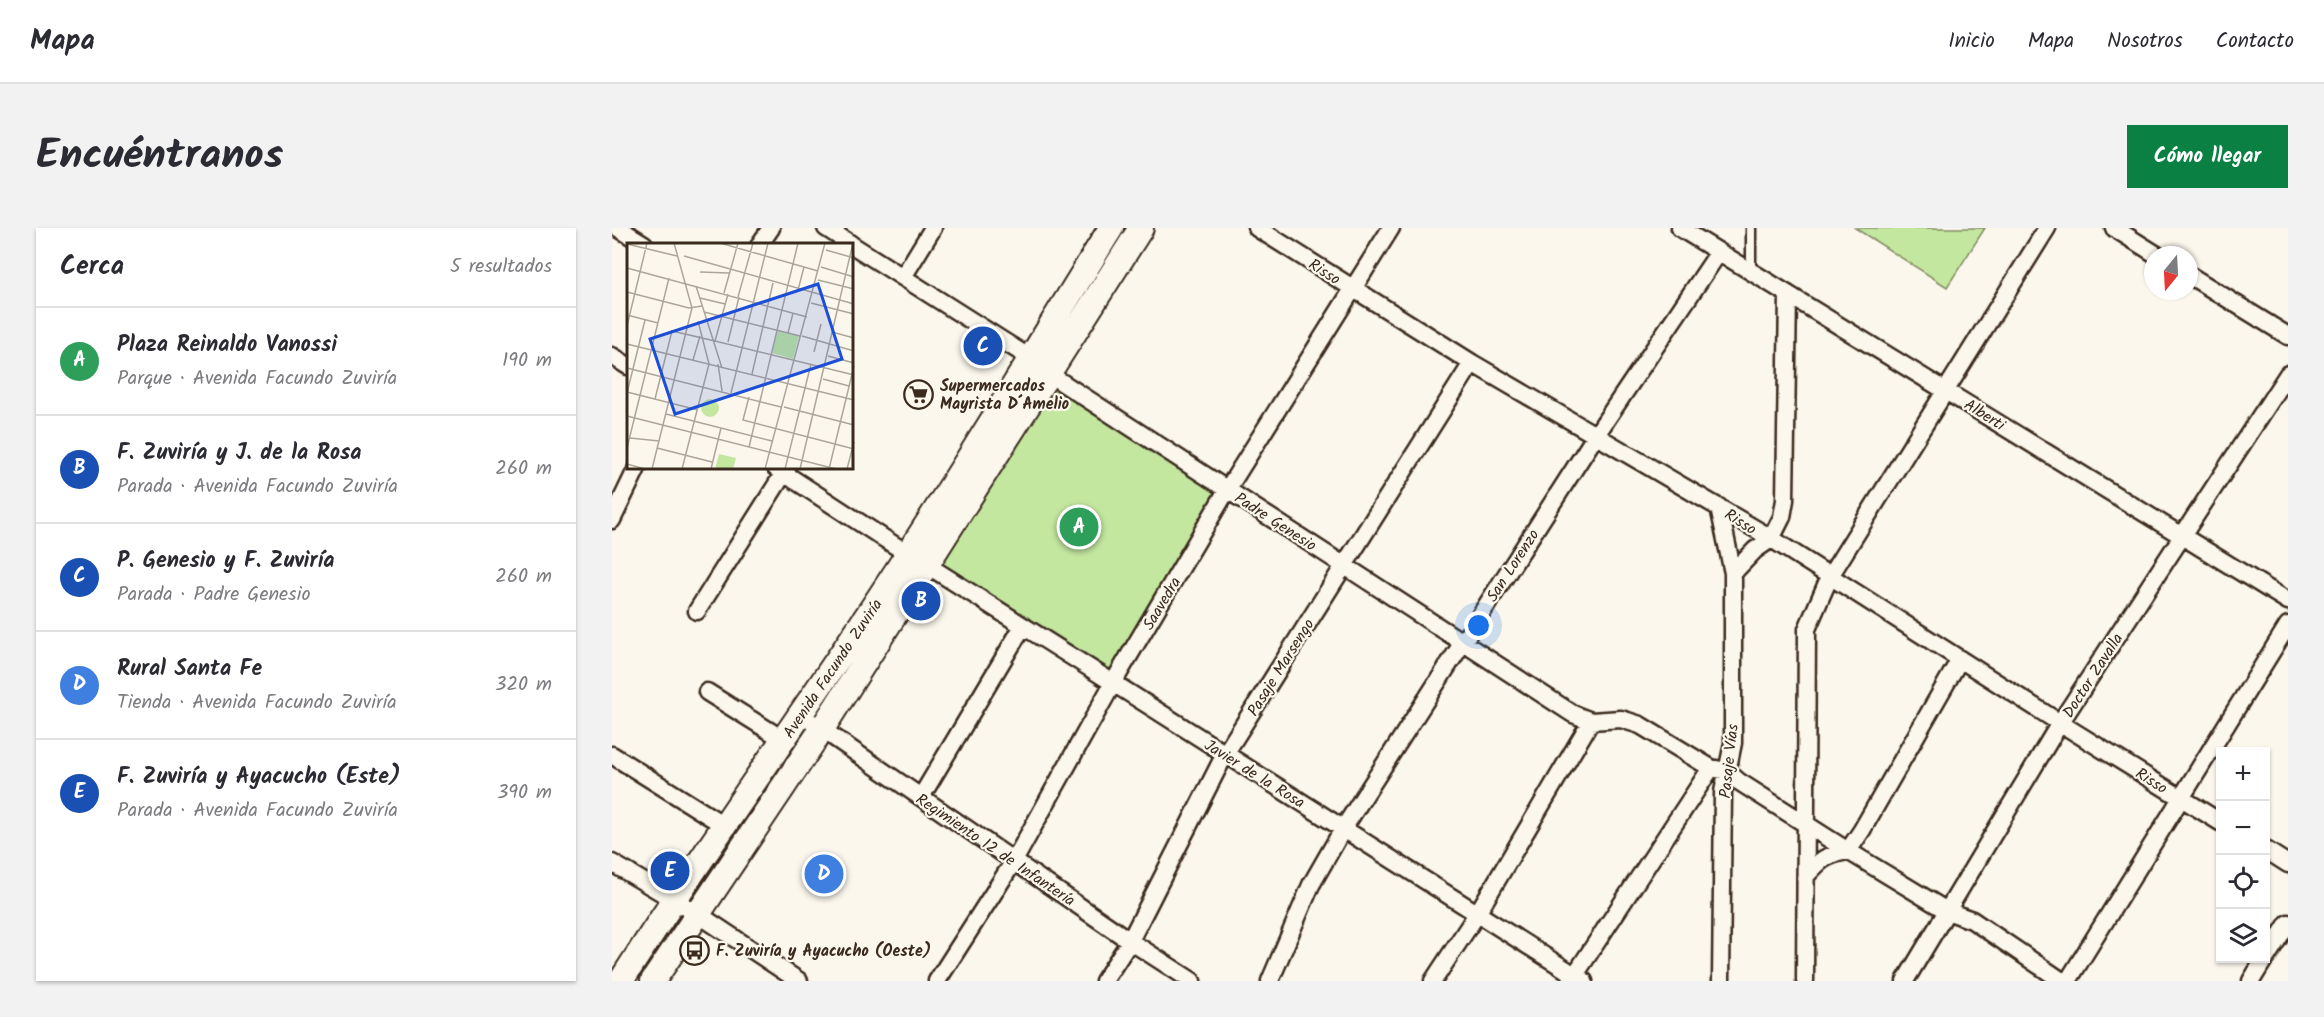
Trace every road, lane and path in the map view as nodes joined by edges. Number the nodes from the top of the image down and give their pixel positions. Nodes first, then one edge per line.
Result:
1 (618, 228) edge
2 (771, 228) edge
3 (826, 228) edge
4 (933, 228) edge
5 (1112, 228) edge
6 (1141, 228) edge
7 (1257, 228) edge
8 (1391, 228) edge
9 (1680, 228) edge
10 (1751, 228) edge
11 (2047, 228) edge
12 (2114, 228) edge
13 (642, 243) edge
14 (761, 243) edge
15 (849, 243) edge
16 (854, 246) edge
17 (2144, 247) edge
18 (1719, 252) junction
19 (1750, 271) junction
20 (903, 277) junction
21 (2198, 281) edge
22 (1353, 289) junction
23 (1788, 294) junction
24 (2288, 336) edge
25 (612, 356) edge
26 (1030, 358) junction
27 (1472, 363) junction
28 (627, 365) edge
29 (1049, 374) junction
30 (2288, 374) edge
31 (1946, 390) junction
32 (1596, 435) junction
33 (636, 470) edge
34 (782, 470) edge
35 (1227, 490) junction
36 (1719, 507) junction
37 (614, 510) edge
38 (2182, 538) junction
39 (1771, 539) junction
40 (917, 560) junction
41 (1344, 566) junction
42 (1733, 573) junction
43 (1830, 576) junction
44 (2288, 601) edge
45 (697, 611) dead end
46 (2288, 625) edge
47 (1023, 626) junction
48 (1462, 642) junction
49 (1960, 659) junction
50 (1113, 683) junction
51 (707, 692) dead end
52 (801, 715) junction
53 (1591, 721) junction
54 (2060, 723) junction
55 (822, 729) junction
56 (784, 740) junction
57 (1225, 754) junction
58 (612, 755) edge
59 (1719, 769) junction
60 (921, 797) junction
61 (2180, 797) junction
62 (2216, 820) edge
63 (1806, 824) junction
64 (725, 826) junction
65 (1343, 829) junction
66 (1848, 851) junction
67 (2270, 853) edge
68 (1014, 861) junction
69 (612, 863) edge
70 (2288, 864) edge
71 (1806, 876) junction
72 (673, 900) junction
73 (1947, 911) junction
74 (698, 914) junction
75 (1477, 914) junction
76 (2288, 923) edge
77 (1130, 941) junction
78 (2270, 950) edge
79 (2262, 963) edge
80 (1577, 979) edge
81 (621, 981) edge
82 (653, 981) edge
83 (799, 981) edge
84 (937, 981) edge
85 (1104, 981) edge
86 (1192, 981) edge
87 (1270, 981) edge
88 (1433, 981) edge
89 (1721, 981) edge
90 (1805, 981) edge
91 (1905, 981) edge
92 (2062, 981) edge
93 (2068, 981) edge
94 (2251, 981) edge

1 - 13 street
2 - 14 street
3 - 15 street, Padre Genesio
4 - 20 street
5 - 26 main road, Avenida Facundo Zuviría
6 - 29 main road, Avenida Facundo Zuviría
7 - 22 street, Risso
8 - 22 street, Saavedra
9 - 18 street, Alberti
10 - 19 lane
11 - 31 street
12 - 17 street
16 - 20 street, Padre Genesio
18 - 19 street, Alberti
18 - 32 street, San Lorenzo
19 - 23 street, Alberti
20 - 26 street, Padre Genesio
21 - 24 street
22 - 27 street, Risso
22 - 35 street, Saavedra
23 - 31 street, Alberti
23 - 39 street
25 - 28 street
26 - 29 street, Padre Genesio
26 - 40 main road, Avenida Facundo Zuviría
27 - 32 street, Risso
27 - 41 street, Pasaje Marsengo
29 - 35 street, Padre Genesio
29 - 40 main road, Avenida Facundo Zuviría
30 - 38 street, Doctor Zavalla
31 - 38 street, Alberti
31 - 43 street
32 - 36 street, Risso
32 - 48 street, San Lorenzo
33 - 37 street
34 - 40 street, Javier de la Rosa
34 - 45 street
35 - 41 street, Padre Genesio
35 - 50 street, Saavedra
36 - 39 street, Risso
36 - 42 street, Pasaje Vías
38 - 44 street, Alberti
38 - 54 street, Doctor Zavalla
39 - 42 street
39 - 43 street, Risso
40 - 47 street, Javier de la Rosa
40 - 52 main road, Avenida Facundo Zuviría
40 - 55 main road, Avenida Facundo Zuviría
41 - 48 street, Padre Genesio
41 - 57 street, Pasaje Marsengo
42 - 59 street, Pasaje Vías
43 - 49 street, Risso
43 - 63 street
46 - 61 street
47 - 50 street, Javier de la Rosa
47 - 60 street
48 - 53 street, Padre Genesio
48 - 65 street, San Lorenzo
49 - 54 street, Risso
49 - 66 street
50 - 57 street, Javier de la Rosa
50 - 68 street, Saavedra
51 - 56 street
52 - 55 street, Regimiento 12 de Infantería
52 - 56 main road, Avenida Facundo Zuviría
53 - 59 street, Padre Genesio
53 - 75 street
54 - 61 street, Risso
54 - 73 street, Doctor Zavalla
55 - 60 street, Regimiento 12 de Infantería
55 - 74 main road, Avenida Facundo Zuviría
56 - 64 main road, Avenida Facundo Zuviría
57 - 65 street, Javier de la Rosa
57 - 77 street, Pasaje Marsengo
58 - 64 street
59 - 63 street, Padre Genesio
59 - 80 street
59 - 89 street, Pasaje Vías
60 - 68 street, Regimiento 12 de Infantería
61 - 62 street, Risso
61 - 93 street
63 - 66 street, Padre Genesio
63 - 71 street
64 - 72 main road, Avenida Facundo Zuviría
65 - 75 street, Javier de la Rosa
65 - 87 street, San Lorenzo
66 - 71 street
66 - 73 street, Padre Genesio
67 - 70 street
68 - 77 street, Regimiento 12 de Infantería
68 - 84 street, Saavedra
69 - 72 street
71 - 90 street
72 - 74 street
72 - 81 main road, Avenida Facundo Zuviría
73 - 91 street, Doctor Zavalla
73 - 92 street, Padre Genesio
74 - 82 main road, Avenida Facundo Zuviría
74 - 83 street
75 - 80 street, Javier de la Rosa
75 - 88 street
76 - 78 street
77 - 85 street, Pasaje Marsengo
77 - 86 street, Regimiento 12 de Infantería
79 - 94 street

